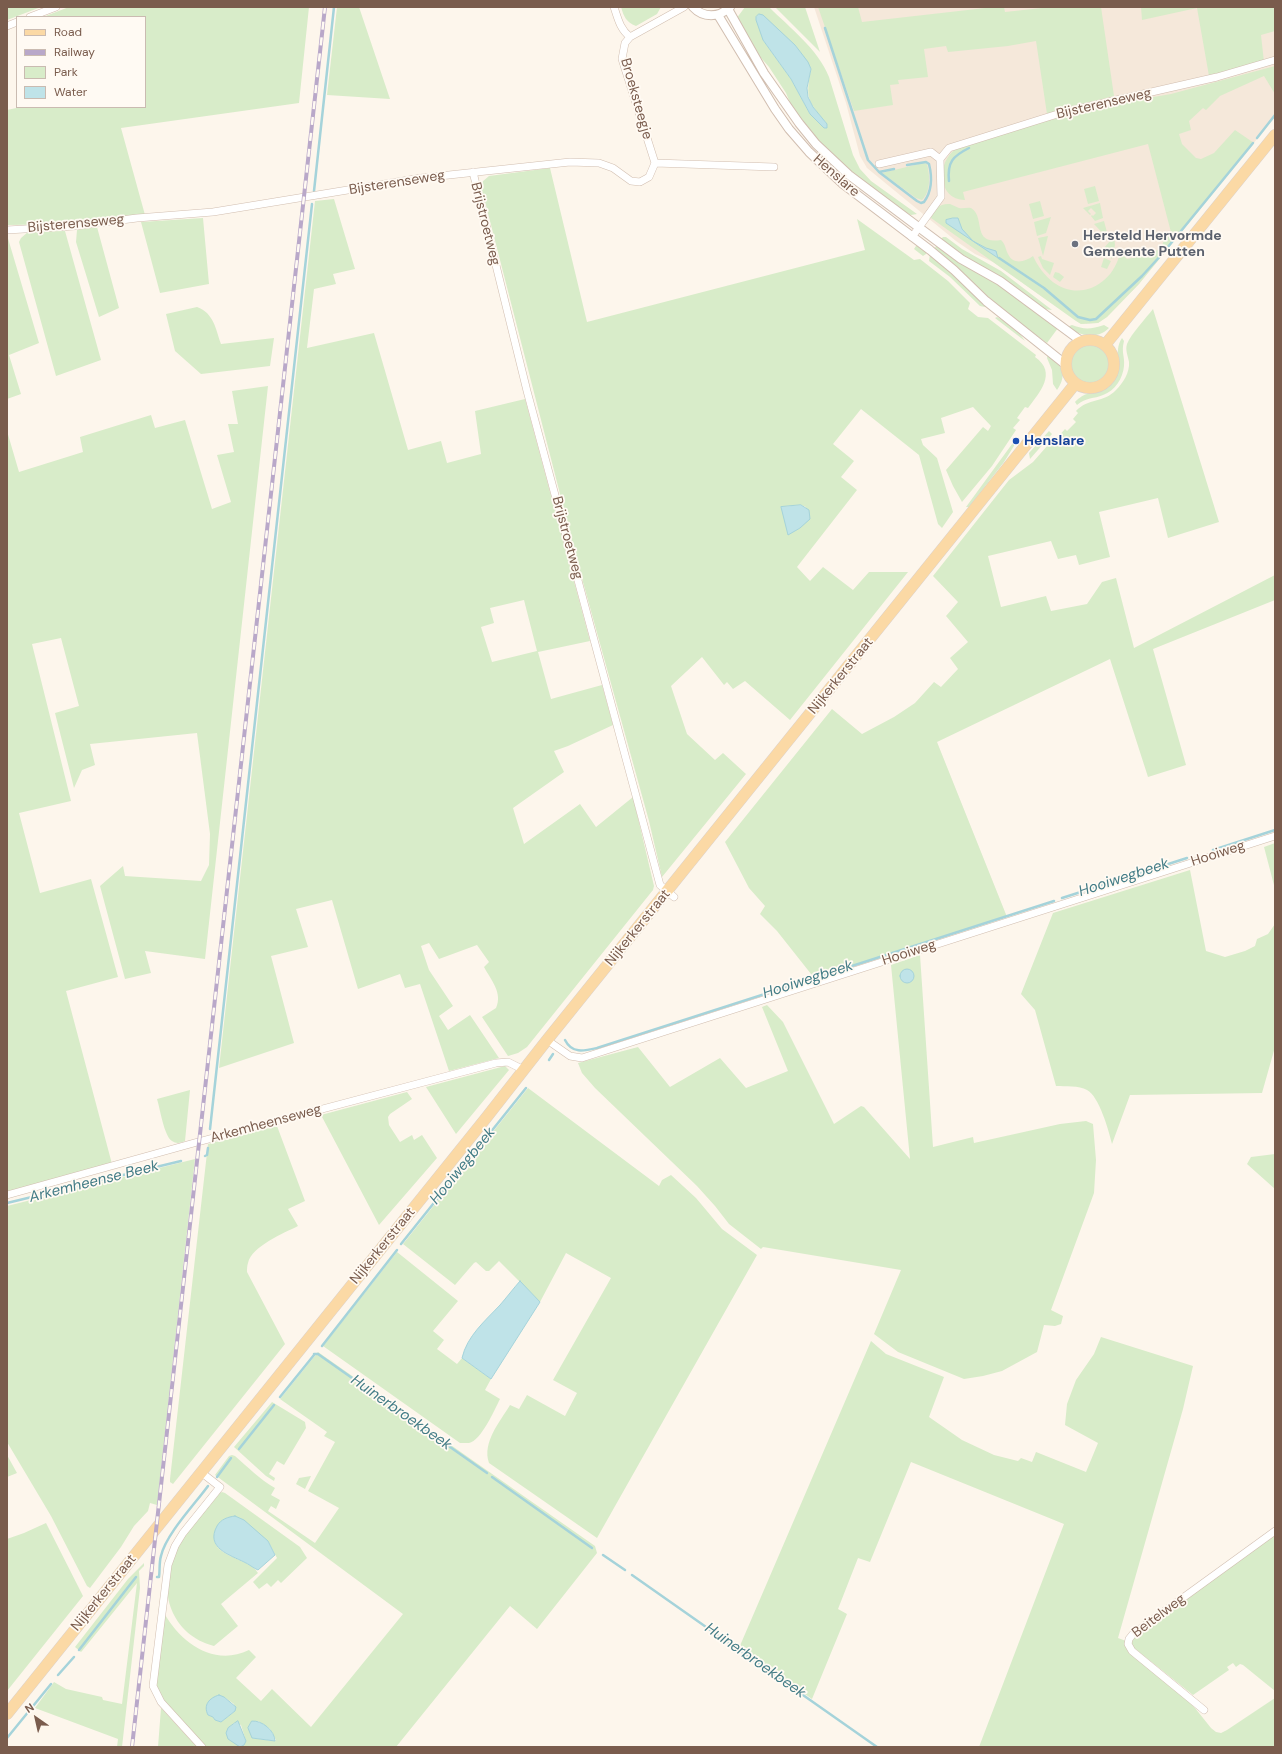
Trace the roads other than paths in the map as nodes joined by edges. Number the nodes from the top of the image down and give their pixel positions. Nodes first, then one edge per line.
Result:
1 (56, 7) edge
2 (614, 7) edge
3 (684, 7) edge
4 (693, 7) edge
5 (729, 8) edge
6 (718, 15) junction
7 (33, 16) edge
8 (630, 37) junction
9 (1275, 60) edge
10 (1275, 136) edge
11 (940, 159) junction
12 (655, 163) junction
13 (879, 164) dead end
14 (774, 167) dead end
15 (472, 172) junction
16 (919, 227) junction
17 (7, 230) edge
18 (912, 237) junction
19 (1081, 341) junction
20 (1105, 345) junction
21 (1065, 364) junction
22 (1075, 384) junction
23 (1275, 836) edge
24 (671, 894) junction
25 (547, 1040) junction
26 (524, 1070) junction
27 (7, 1195) edge
28 (202, 1473) junction
29 (1275, 1531) edge
30 (1204, 1710) dead end
31 (7, 1714) edge
32 (202, 1747) edge

1 - 7 street
2 - 8 street, Broeksteegje
3 - 8 street, Broeksteegje
4 - 6 street
5 - 6 street
5 - 16 street, Henslare
6 - 18 street, Henslare
8 - 12 street, Broeksteegje
9 - 11 street, Bijsterenseweg
10 - 20 main road
11 - 13 street
11 - 16 street
12 - 14 street
12 - 15 street, Bijsterenseweg
15 - 17 street, Bijsterenseweg
15 - 24 street, Brijstroetweg
16 - 18 street
16 - 19 street, Henslare
18 - 21 street, Henslare
19 - 20 main road
19 - 21 main road
20 - 22 main road
21 - 22 main road
22 - 24 main road, Nijkerkerstraat
23 - 25 street, Hooiweg
24 - 25 main road, Nijkerkerstraat
25 - 26 main road, Nijkerkerstraat
26 - 27 street, Arkemheenseweg
26 - 28 main road, Nijkerkerstraat
28 - 31 main road, Nijkerkerstraat
28 - 32 street
29 - 30 street, Beitelweg

